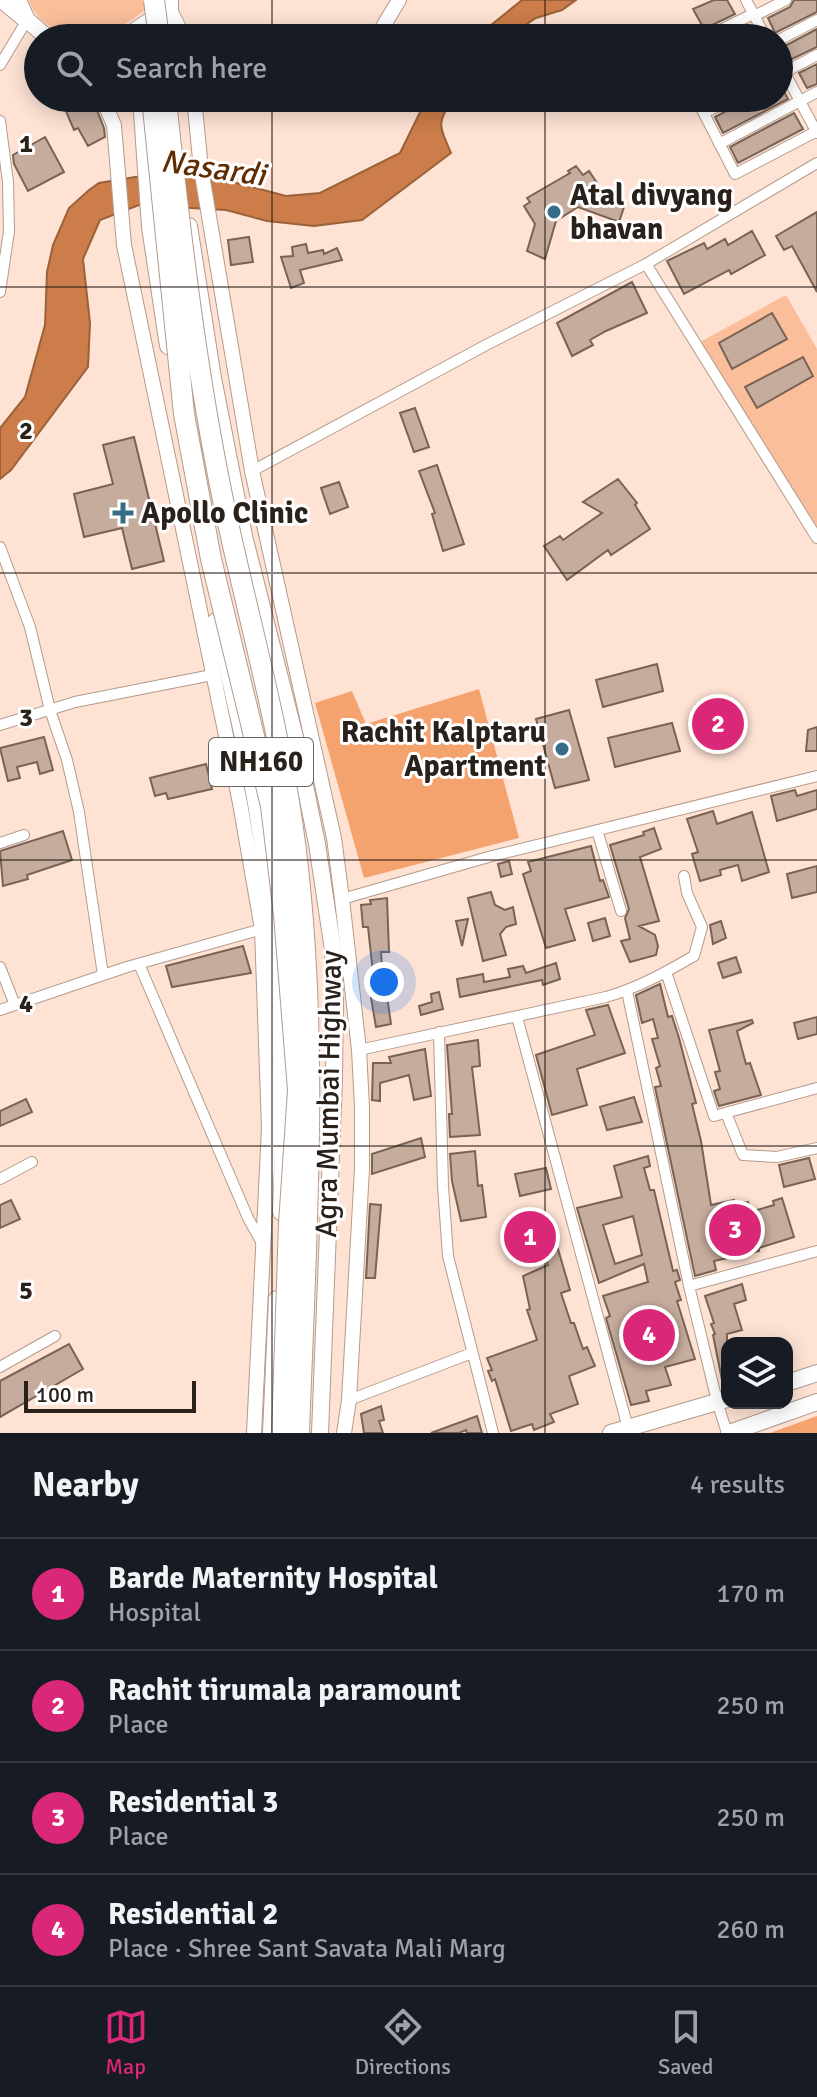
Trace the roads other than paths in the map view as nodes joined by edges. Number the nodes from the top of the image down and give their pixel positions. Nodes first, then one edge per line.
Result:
1 (2, 0) edge
2 (18, 0) edge
3 (143, 0) edge
4 (399, 0) edge
5 (746, 0) edge
6 (786, 0) edge
7 (164, 3) edge
8 (754, 15) junction
9 (27, 20) junction
10 (817, 20) edge
11 (25, 24) edge
12 (31, 24) edge
13 (140, 24) edge
14 (145, 24) edge
15 (161, 24) edge
16 (168, 24) edge
17 (176, 24) edge
18 (385, 24) edge
19 (734, 24) edge
20 (759, 24) edge
21 (24, 25) edge
22 (793, 33) edge
23 (817, 55) edge
24 (0, 65) edge
25 (793, 65) edge
26 (793, 90) edge
27 (817, 92) edge
28 (800, 101) junction
29 (793, 105) edge
30 (108, 112) edge
31 (142, 112) edge
32 (153, 112) edge
33 (167, 112) edge
34 (174, 112) edge
35 (195, 112) edge
36 (779, 112) edge
37 (704, 113) edge
38 (0, 121) edge
39 (817, 132) edge
40 (719, 144) junction
41 (817, 163) edge
42 (646, 264) junction
43 (0, 292) edge
44 (252, 471) junction
45 (817, 538) edge
46 (0, 547) edge
47 (212, 675) junction
48 (50, 710) junction
49 (0, 725) edge
50 (298, 751) junction
51 (247, 762) junction
52 (817, 776) edge
53 (597, 830) junction
54 (24, 835) dead end
55 (0, 843) edge
56 (684, 876) dead end
57 (342, 899) junction
58 (621, 911) dead end
59 (262, 929) junction
60 (139, 964) junction
61 (0, 967) edge
62 (666, 972) junction
63 (103, 975) junction
64 (627, 991) junction
65 (15, 1005) junction
66 (0, 1010) edge
67 (517, 1017) junction
68 (439, 1032) junction
69 (359, 1050) junction
70 (817, 1088) edge
71 (726, 1113) junction
72 (817, 1148) edge
73 (32, 1162) dead end
74 (0, 1179) edge
75 (262, 1243) junction
76 (817, 1251) edge
77 (689, 1286) junction
78 (55, 1336) dead end
79 (472, 1353) junction
80 (0, 1367) edge
81 (817, 1373) edge
82 (793, 1381) edge
83 (721, 1397) edge
84 (349, 1400) junction
85 (721, 1400) edge
86 (817, 1402) edge
87 (724, 1409) edge
88 (628, 1428) junction
89 (254, 1433) edge
90 (271, 1433) edge
91 (282, 1433) edge
92 (299, 1433) edge
93 (320, 1433) edge
94 (344, 1433) edge
95 (493, 1433) edge
96 (611, 1433) edge
97 (728, 1433) edge

1 - 9 main road
2 - 9 main road
3 - 14 highway
4 - 18 street
5 - 8 street
6 - 8 street
7 - 13 main road
7 - 15 highway, bridge
7 - 16 main road
7 - 17 street
8 - 19 street
8 - 20 street
9 - 11 street
9 - 12 main road
10 - 22 street
21 - 24 street
23 - 25 street
26 - 28 street
27 - 28 street
28 - 29 street
28 - 39 street
30 - 47 street
31 - 51 main road
32 - 91 highway, NH160, bridge
33 - 92 highway, NH160, bridge
34 - 50 main road, Agra Mumbai Highway
35 - 44 street
36 - 40 street
37 - 40 street
38 - 43 street
39 - 40 street
41 - 42 street
42 - 44 street
42 - 45 street
44 - 57 street
46 - 48 street
47 - 48 street
47 - 59 street
48 - 49 street
48 - 63 street
50 - 51 main road
50 - 93 main road, Agra Mumbai Highway
51 - 90 main road
52 - 53 street
53 - 57 street
53 - 58 street
54 - 55 street
56 - 62 street
57 - 69 street
59 - 60 street
59 - 75 street
60 - 63 street
60 - 75 street
61 - 65 street
62 - 64 street
62 - 71 street
63 - 65 street
64 - 67 street
64 - 77 street
65 - 66 street
67 - 68 street
67 - 88 street
68 - 69 street
68 - 79 street
69 - 84 street
70 - 71 street
71 - 72 street
73 - 74 street
75 - 89 street
76 - 77 street
77 - 83 street
78 - 80 street
79 - 84 street
79 - 95 street
81 - 82 main road
84 - 94 street
85 - 88 main road
86 - 97 main road
87 - 97 street
88 - 96 main road

